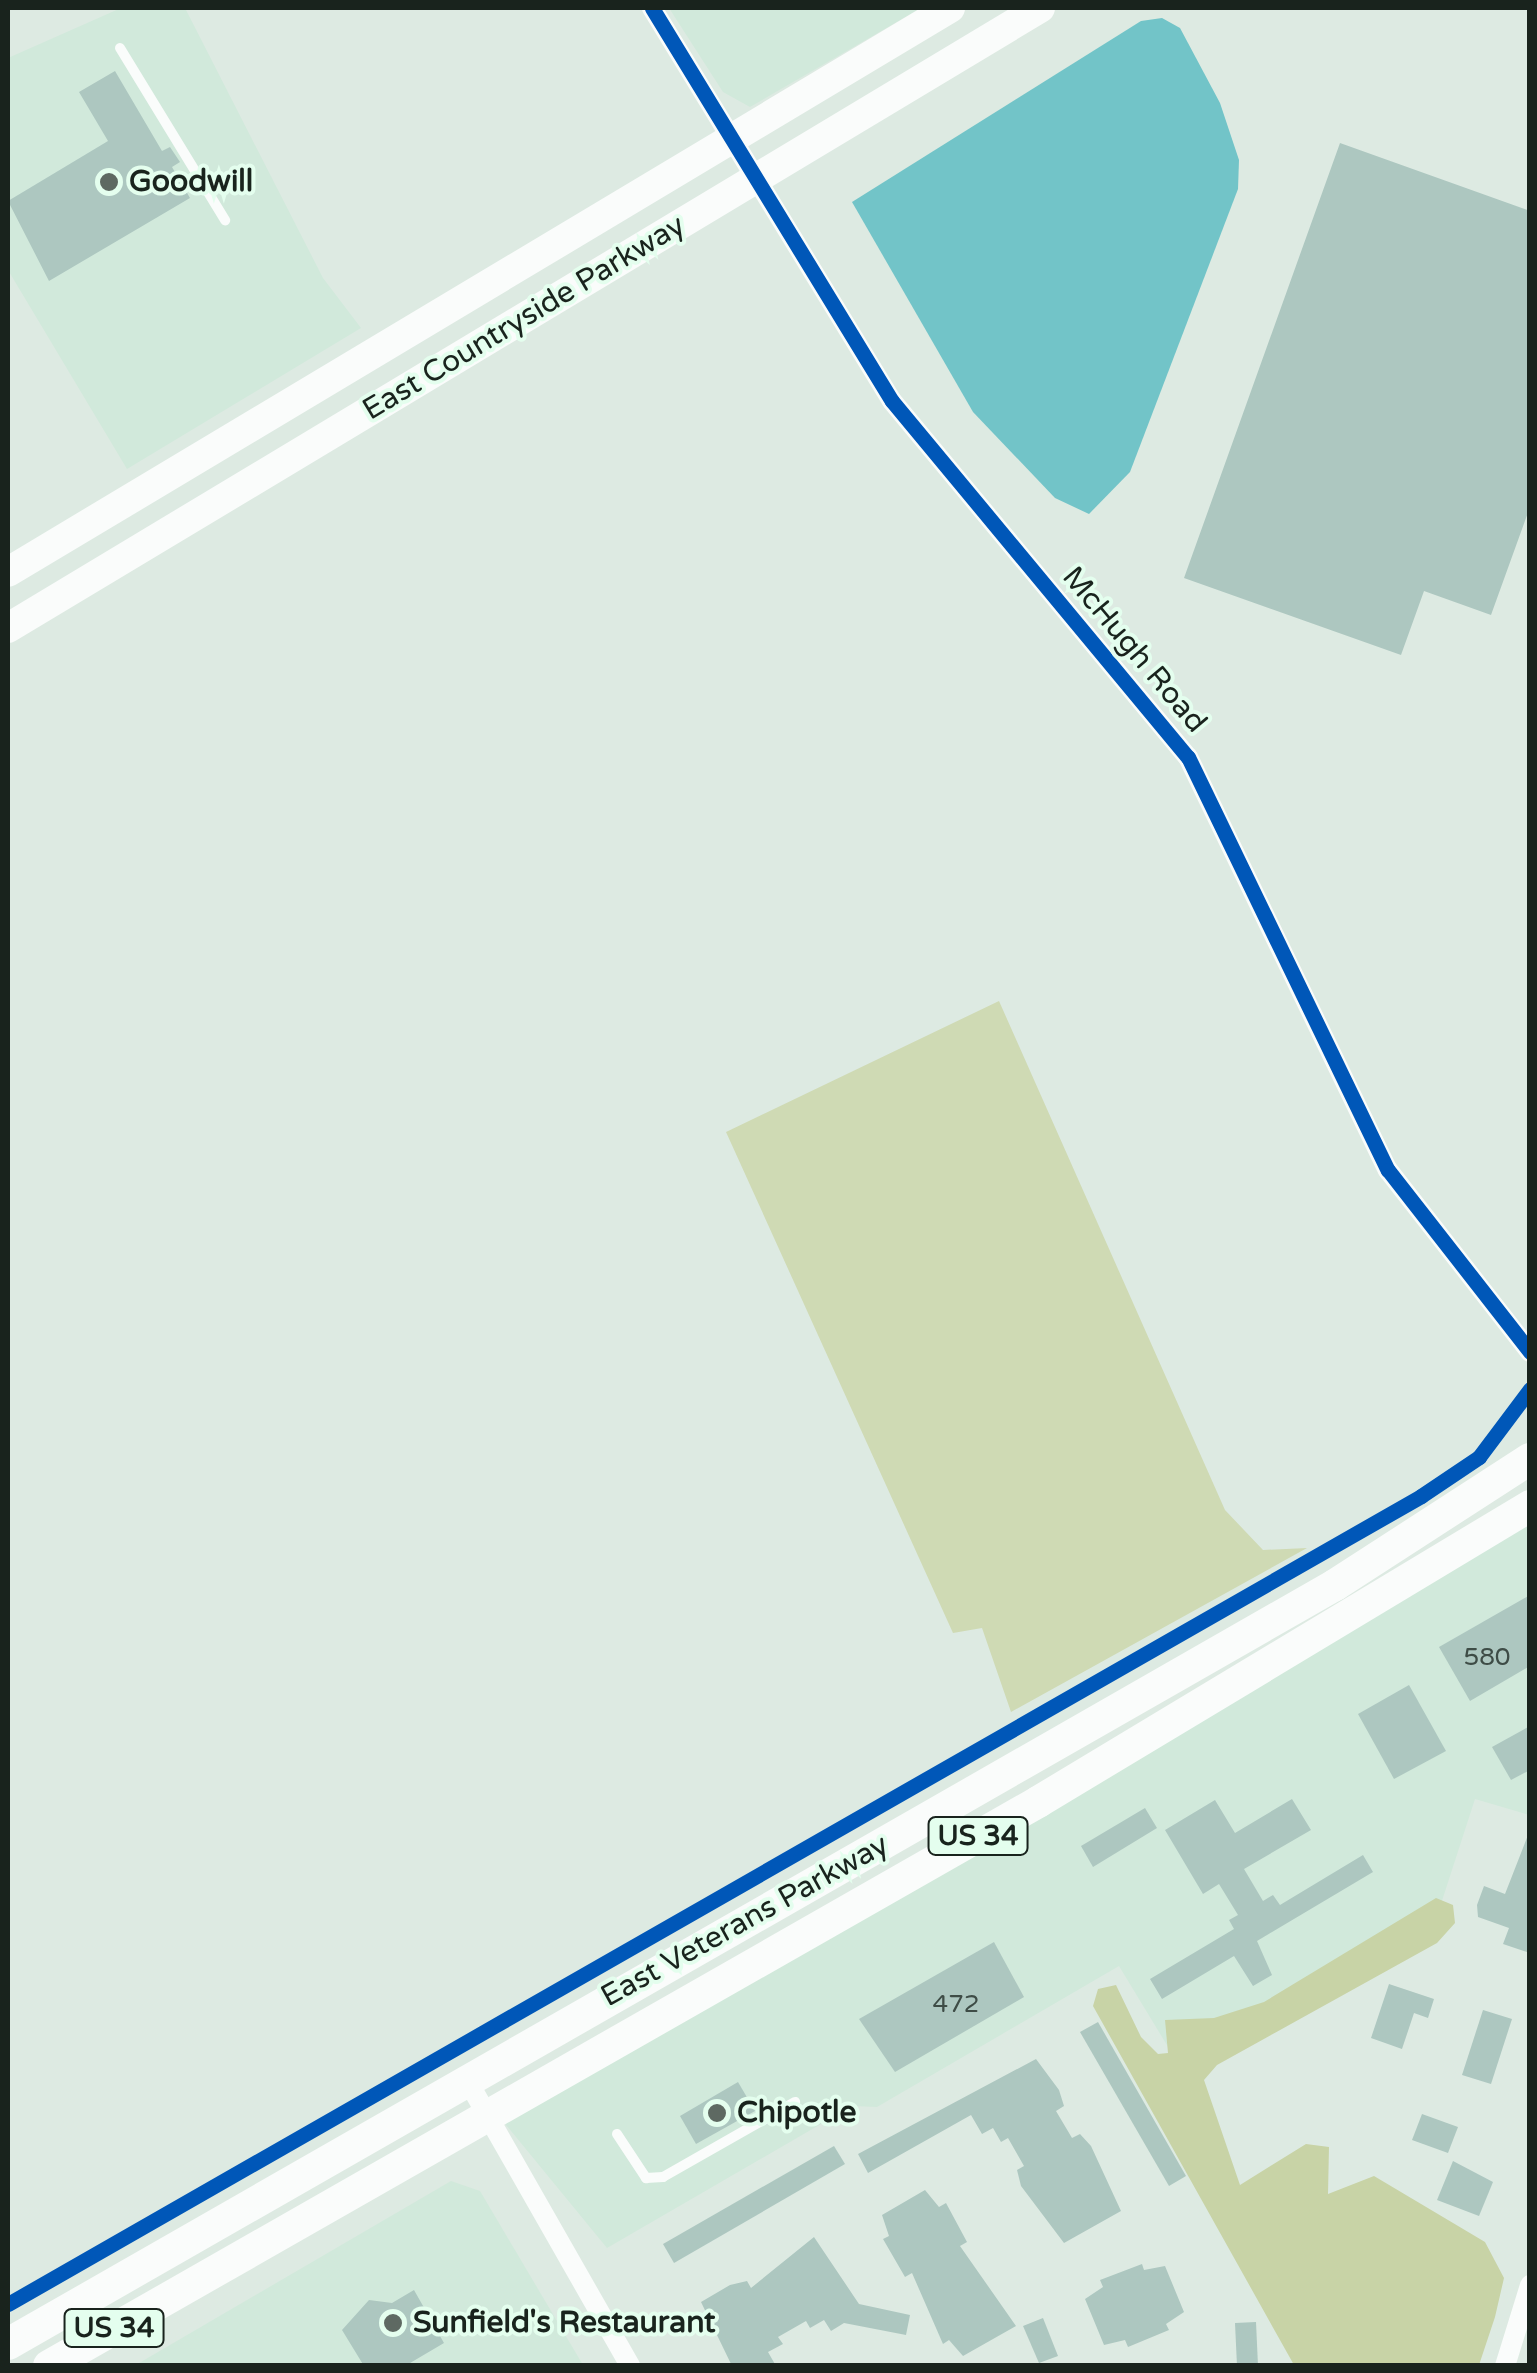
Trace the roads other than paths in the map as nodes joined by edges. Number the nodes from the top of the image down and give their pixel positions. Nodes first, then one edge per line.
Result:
1 (652, 8) edge
2 (950, 8) edge
3 (1040, 8) edge
4 (120, 48) dead end
5 (732, 138) junction
6 (755, 178) junction
7 (225, 220) dead end
8 (8, 572) edge
9 (8, 628) edge
10 (1530, 1352) edge
11 (1530, 1459) edge
12 (1530, 1506) edge
13 (466, 2078) junction
14 (794, 2102) dead end
15 (486, 2113) junction
16 (616, 2134) dead end
17 (1530, 2285) edge
18 (8, 2344) edge
19 (49, 2366) edge
20 (630, 2366) edge
21 (1505, 2366) edge

1 - 5 street, McHugh Road
2 - 5 street, East Countryside Parkway
3 - 6 street, East Countryside Parkway
4 - 7 lane
5 - 6 street, McHugh Road
5 - 8 street, East Countryside Parkway
6 - 9 street, East Countryside Parkway
6 - 10 street, McHugh Road
11 - 13 main road, East Veterans Parkway / US 34
12 - 15 main road, East Veterans Parkway / US 34
13 - 15 street
13 - 18 main road, East Veterans Parkway / US 34
14 - 16 lane
15 - 19 main road, East Veterans Parkway / US 34
15 - 20 street
17 - 21 street

